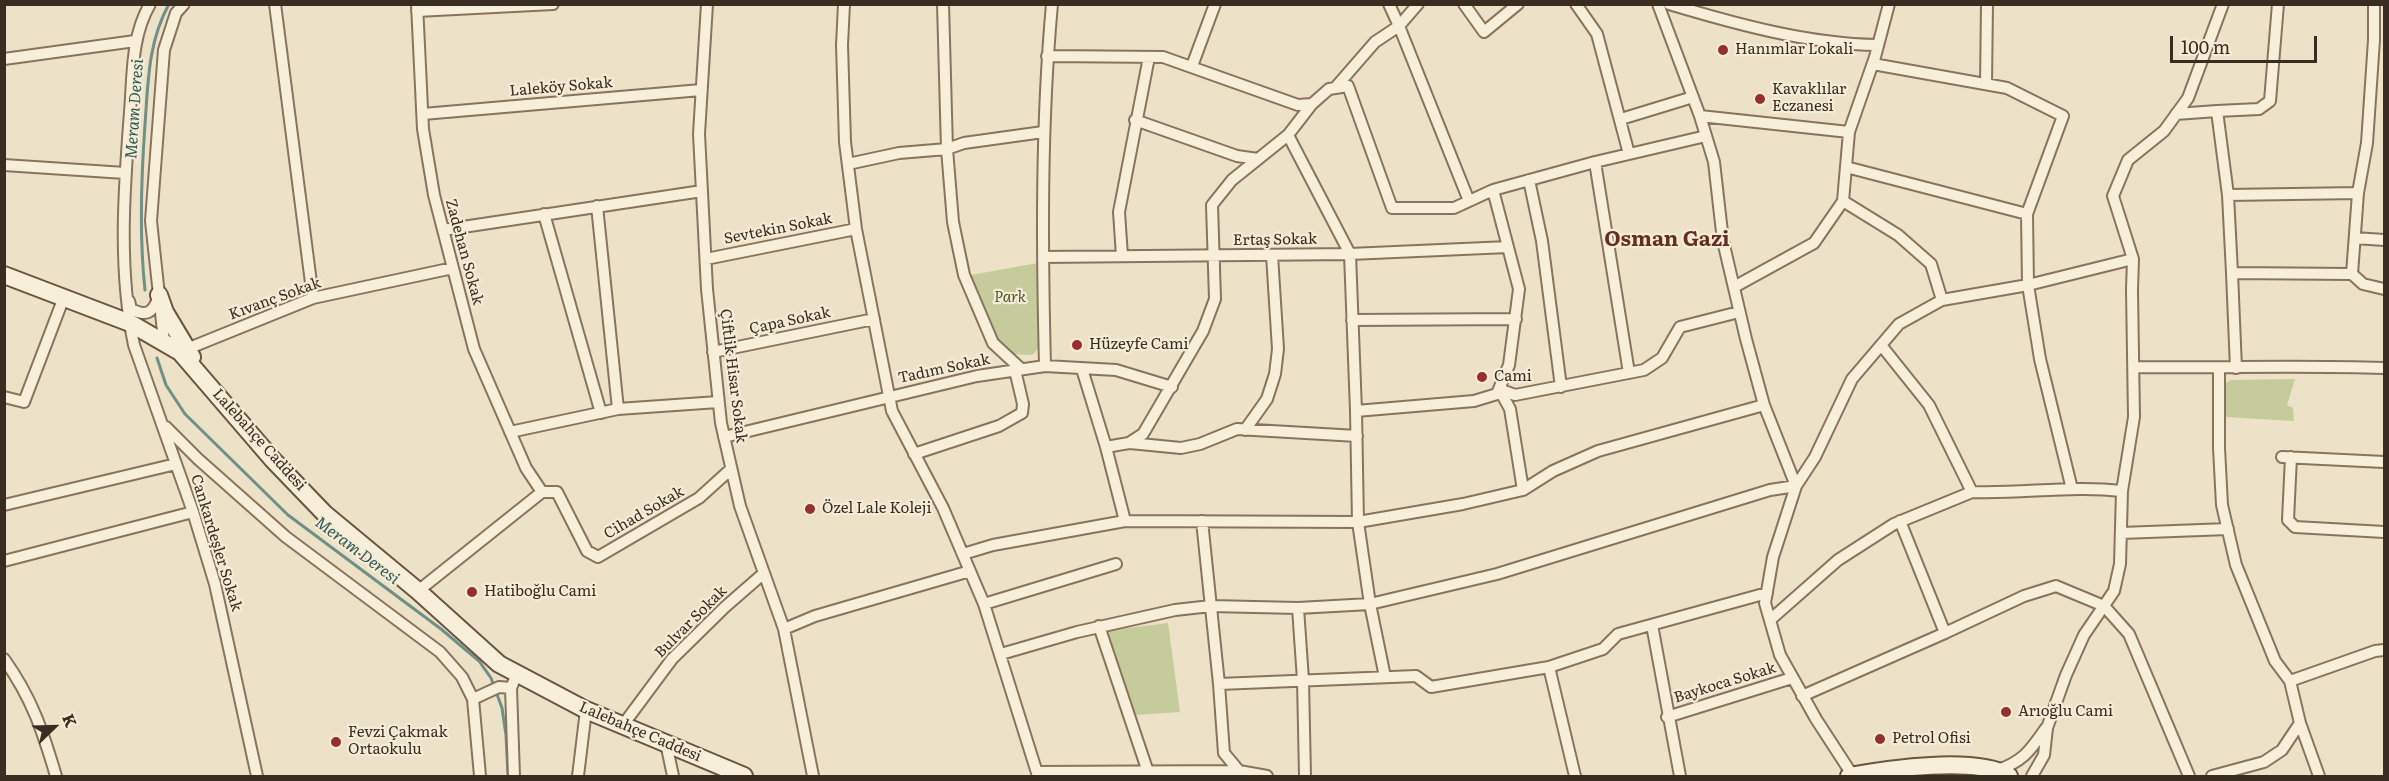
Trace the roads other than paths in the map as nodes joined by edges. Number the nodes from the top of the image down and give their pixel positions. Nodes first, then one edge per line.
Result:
1 (150, 4) edge
2 (184, 4) edge
3 (275, 4) edge
4 (553, 4) edge
5 (707, 4) edge
6 (844, 4) edge
7 (943, 4) edge
8 (1052, 4) edge
9 (1215, 4) edge
10 (1389, 4) edge
11 (1418, 4) edge
12 (1464, 4) edge
13 (1518, 4) edge
14 (1576, 4) edge
15 (1658, 4) edge
16 (1669, 4) edge
17 (1889, 4) edge
18 (1987, 4) edge
19 (2223, 4) edge
20 (2278, 4) edge
21 (2374, 4) edge
22 (417, 8) edge
23 (1399, 26) junction
24 (135, 41) junction
25 (1877, 45) junction
26 (1047, 56) junction
27 (1149, 57) junction
28 (4, 59) edge
29 (1873, 63) junction
30 (1192, 66) junction
31 (1986, 84) junction
32 (1335, 88) junction
33 (701, 90) junction
34 (1693, 97) junction
35 (1312, 104) junction
36 (2217, 111) junction
37 (423, 114) junction
38 (2176, 114) junction
39 (1700, 116) junction
40 (1621, 118) junction
41 (1135, 120) junction
42 (1043, 132) junction
43 (1850, 132) junction
44 (1288, 135) junction
45 (1706, 136) junction
46 (947, 149) junction
47 (1629, 154) junction
48 (1258, 159) junction
49 (1595, 162) junction
50 (848, 164) junction
51 (4, 165) edge
52 (1846, 167) junction
53 (125, 174) junction
54 (1529, 180) junction
55 (1493, 190) junction
56 (702, 191) junction
57 (2358, 193) junction
58 (2228, 195) junction
59 (1470, 201) junction
60 (1843, 201) junction
61 (597, 206) junction
62 (544, 214) junction
63 (2027, 214) junction
64 (856, 229) junction
65 (443, 230) junction
66 (2355, 238) junction
67 (2385, 240) edge
68 (1508, 247) junction
69 (1350, 254) junction
70 (1212, 255) junction
71 (1272, 255) junction
72 (1122, 256) junction
73 (1043, 257) junction
74 (706, 259) junction
75 (2133, 259) junction
76 (453, 268) junction
77 (2232, 273) junction
78 (2352, 274) junction
79 (4, 275) edge
80 (2028, 285) junction
81 (1734, 286) junction
82 (2385, 289) edge
83 (159, 295) junction
84 (64, 297) junction
85 (128, 297) junction
86 (313, 298) junction
87 (1942, 300) junction
88 (1740, 312) junction
89 (874, 319) junction
90 (1516, 319) junction
91 (1352, 320) junction
92 (130, 323) junction
93 (164, 341) junction
94 (1881, 345) junction
95 (184, 350) junction
96 (713, 352) junction
97 (1045, 366) junction
98 (2134, 367) junction
99 (2219, 368) junction
100 (2236, 368) junction
101 (2385, 368) edge
102 (1082, 369) junction
103 (1018, 370) junction
104 (1629, 373) junction
105 (1172, 387) junction
106 (1561, 387) junction
107 (1499, 389) junction
108 (889, 396) junction
109 (4, 397) edge
110 (718, 402) junction
111 (1764, 405) junction
112 (618, 409) junction
113 (1356, 411) junction
114 (601, 413) junction
115 (163, 425) junction
116 (1245, 430) junction
117 (510, 432) junction
118 (1357, 436) junction
119 (724, 437) junction
120 (1129, 443) junction
121 (1106, 447) junction
122 (914, 454) junction
123 (2385, 462) edge
124 (176, 464) junction
125 (731, 470) junction
126 (1796, 486) junction
127 (2072, 489) junction
128 (1523, 490) junction
129 (2122, 491) junction
130 (542, 492) junction
131 (1972, 492) junction
132 (4, 505) edge
133 (193, 512) junction
134 (1125, 521) junction
135 (1202, 521) junction
136 (1900, 521) junction
137 (1358, 522) junction
138 (2228, 529) junction
139 (2385, 532) edge
140 (2121, 533) junction
141 (963, 554) junction
142 (4, 561) edge
143 (1116, 564) dead end
144 (970, 571) junction
145 (764, 573) junction
146 (418, 591) junction
147 (1767, 593) junction
148 (984, 604) junction
149 (1370, 604) junction
150 (1211, 606) junction
151 (2104, 606) junction
152 (1298, 608) junction
153 (1770, 620) junction
154 (1652, 625) junction
155 (1099, 626) junction
156 (784, 629) junction
157 (1945, 633) junction
158 (2385, 650) edge
159 (1001, 654) junction
160 (4, 659) edge
161 (1549, 667) junction
162 (1385, 677) junction
163 (1792, 678) junction
164 (1303, 680) junction
165 (514, 681) junction
166 (2290, 681) junction
167 (1219, 684) junction
168 (1802, 696) junction
169 (478, 697) junction
170 (586, 710) junction
171 (1667, 717) junction
172 (2300, 723) junction
173 (623, 725) junction
174 (2047, 728) junction
175 (666, 743) junction
176 (2044, 755) junction
177 (1239, 771) junction
178 (1945, 771) edge
179 (1148, 772) junction
180 (1038, 774) edge
181 (1996, 775) edge
182 (1851, 776) edge
183 (56, 777) edge
184 (257, 777) edge
185 (480, 777) edge
186 (514, 777) edge
187 (578, 777) edge
188 (673, 777) edge
189 (744, 777) edge
190 (813, 777) edge
191 (1267, 777) edge
192 (1305, 777) edge
193 (1575, 777) edge
194 (1680, 777) edge
195 (2032, 777) edge
196 (2044, 777) edge
197 (2188, 777) edge
198 (2212, 777) edge
199 (2319, 777) edge

1 - 24 street, Cankardeşler Sokak
2 - 83 street
3 - 86 street
4 - 22 street
5 - 33 street, Çiftlik Hisar Sokak
6 - 50 street
7 - 46 street
8 - 26 street
9 - 30 street
10 - 23 street
11 - 23 street
12 - 13 street
14 - 40 street
15 - 34 street
16 - 25 street
17 - 25 street
18 - 31 street
19 - 38 street
20 - 36 street
21 - 57 street
22 - 37 street, Zadehan Sokak
23 - 32 street
23 - 59 street
24 - 28 street
24 - 53 street, Cankardeşler Sokak
25 - 29 street
26 - 27 street
26 - 42 street
27 - 30 street
27 - 41 street
29 - 31 street
29 - 43 street
30 - 35 street
31 - 63 street
32 - 35 street
32 - 59 street
33 - 37 street, Laleköy Sokak
33 - 56 street, Çiftlik Hisar Sokak
34 - 39 street
34 - 40 street
35 - 44 street
36 - 38 street
36 - 58 street
37 - 65 street, Zadehan Sokak
38 - 75 street
39 - 43 street
39 - 45 street
40 - 47 street
41 - 48 street
41 - 72 street
42 - 46 street
42 - 73 street
43 - 52 street
44 - 48 street
44 - 69 street
45 - 47 street
45 - 81 street
46 - 50 street
46 - 103 street
47 - 49 street
48 - 70 street
49 - 54 street
49 - 104 street
50 - 64 street
51 - 53 street
52 - 60 street
52 - 63 street
53 - 85 street, Cankardeşler Sokak
54 - 55 street
54 - 106 street
55 - 59 street
55 - 68 street
56 - 61 street
56 - 74 street, Çiftlik Hisar Sokak
57 - 58 street
57 - 66 street
58 - 77 street
60 - 81 street
60 - 87 street
61 - 62 street
61 - 112 street
62 - 65 street
62 - 114 street
63 - 80 street
64 - 74 street, Sevtekin Sokak
64 - 89 street
65 - 76 street, Zadehan Sokak
66 - 67 street
66 - 78 street
68 - 69 street, Ertaş Sokak
68 - 90 street
69 - 71 street, Ertaş Sokak
69 - 91 street
70 - 71 street, Ertaş Sokak
70 - 72 street, Ertaş Sokak
70 - 105 street
71 - 116 street
72 - 73 street, Ertaş Sokak
73 - 97 street
74 - 96 street, Çiftlik Hisar Sokak
75 - 80 street
75 - 98 street
76 - 86 street, Kıvanç Sokak
76 - 117 street, Zadehan Sokak
77 - 78 street
77 - 100 street
78 - 82 street
79 - 84 street, Lalebahçe Caddesi
80 - 87 street
80 - 127 street
81 - 88 street
83 - 85 street
83 - 93 street
83 - 95 street
84 - 92 street, Lalebahçe Caddesi
84 - 109 street
85 - 92 street, Cankardeşler Sokak
86 - 95 street, Kıvanç Sokak
87 - 94 street
88 - 104 street
88 - 111 street
89 - 96 street, Çapa Sokak
89 - 108 street
90 - 91 street
90 - 107 street
91 - 113 street
92 - 93 street, Lalebahçe Caddesi
92 - 115 street, Cankardeşler Sokak
93 - 95 street, Lalebahçe Caddesi
94 - 126 street
94 - 131 street
95 - 146 street, Lalebahçe Caddesi
96 - 110 street, Çiftlik Hisar Sokak
97 - 102 street, Tadım Sokak
97 - 103 street, Tadım Sokak
98 - 99 street
98 - 129 street
99 - 100 street
99 - 138 street
100 - 101 street
102 - 105 street, Tadım Sokak
102 - 121 street
103 - 108 street, Tadım Sokak
103 - 122 street
104 - 106 street
105 - 120 street
106 - 107 street
107 - 113 street
107 - 128 street
108 - 119 street, Tadım Sokak
108 - 122 street
110 - 112 street
110 - 119 street, Çiftlik Hisar Sokak
111 - 126 street
111 - 128 street
112 - 114 street
113 - 118 street
114 - 117 street
115 - 124 street, Cankardeşler Sokak
115 - 169 street
116 - 118 street
116 - 120 street
117 - 130 street, Zadehan Sokak
118 - 137 street
119 - 125 street, Çiftlik Hisar Sokak
120 - 121 street
121 - 134 street
122 - 141 street
123 - 139 street
124 - 132 street
124 - 133 street, Cankardeşler Sokak
125 - 130 street, Cihad Sokak
125 - 145 street, Çiftlik Hisar Sokak
126 - 147 street
126 - 149 street
127 - 129 street
127 - 131 street
128 - 137 street
129 - 140 street
130 - 146 street
131 - 136 street
133 - 142 street
133 - 184 street, Cankardeşler Sokak
134 - 135 street
134 - 141 street
135 - 137 street
135 - 150 street
136 - 153 street
136 - 157 street
137 - 149 street
138 - 140 street
138 - 166 street
140 - 151 street
141 - 144 street
143 - 148 street
144 - 148 street
144 - 156 street
145 - 156 street, Çiftlik Hisar Sokak
145 - 173 street, Bulvar Sokak
146 - 165 street, Lalebahçe Caddesi
147 - 153 street
147 - 154 street
148 - 159 street
149 - 152 street
149 - 162 street
150 - 152 street
150 - 155 street
150 - 167 street
151 - 157 street
151 - 174 street
151 - 197 street
152 - 164 street
153 - 163 street
154 - 161 street
154 - 171 street
155 - 159 street
155 - 179 street
156 - 190 street, Çiftlik Hisar Sokak
157 - 168 street
158 - 166 street
159 - 180 street
160 - 183 street
161 - 162 street
161 - 193 street
162 - 164 street
163 - 168 street
163 - 171 street, Baykoca Sokak
164 - 167 street
164 - 192 street
165 - 169 street
165 - 170 street, Lalebahçe Caddesi
165 - 186 street
166 - 172 street
167 - 177 street
168 - 182 street
169 - 185 street
170 - 173 street, Lalebahçe Caddesi
170 - 187 street
171 - 194 street
172 - 198 street
172 - 199 street
173 - 175 street, Lalebahçe Caddesi
174 - 176 street
174 - 181 street
175 - 188 street
175 - 189 street, Lalebahçe Caddesi
176 - 195 street
176 - 196 street
177 - 179 street
177 - 191 street
178 - 181 street
178 - 182 street
179 - 180 street

